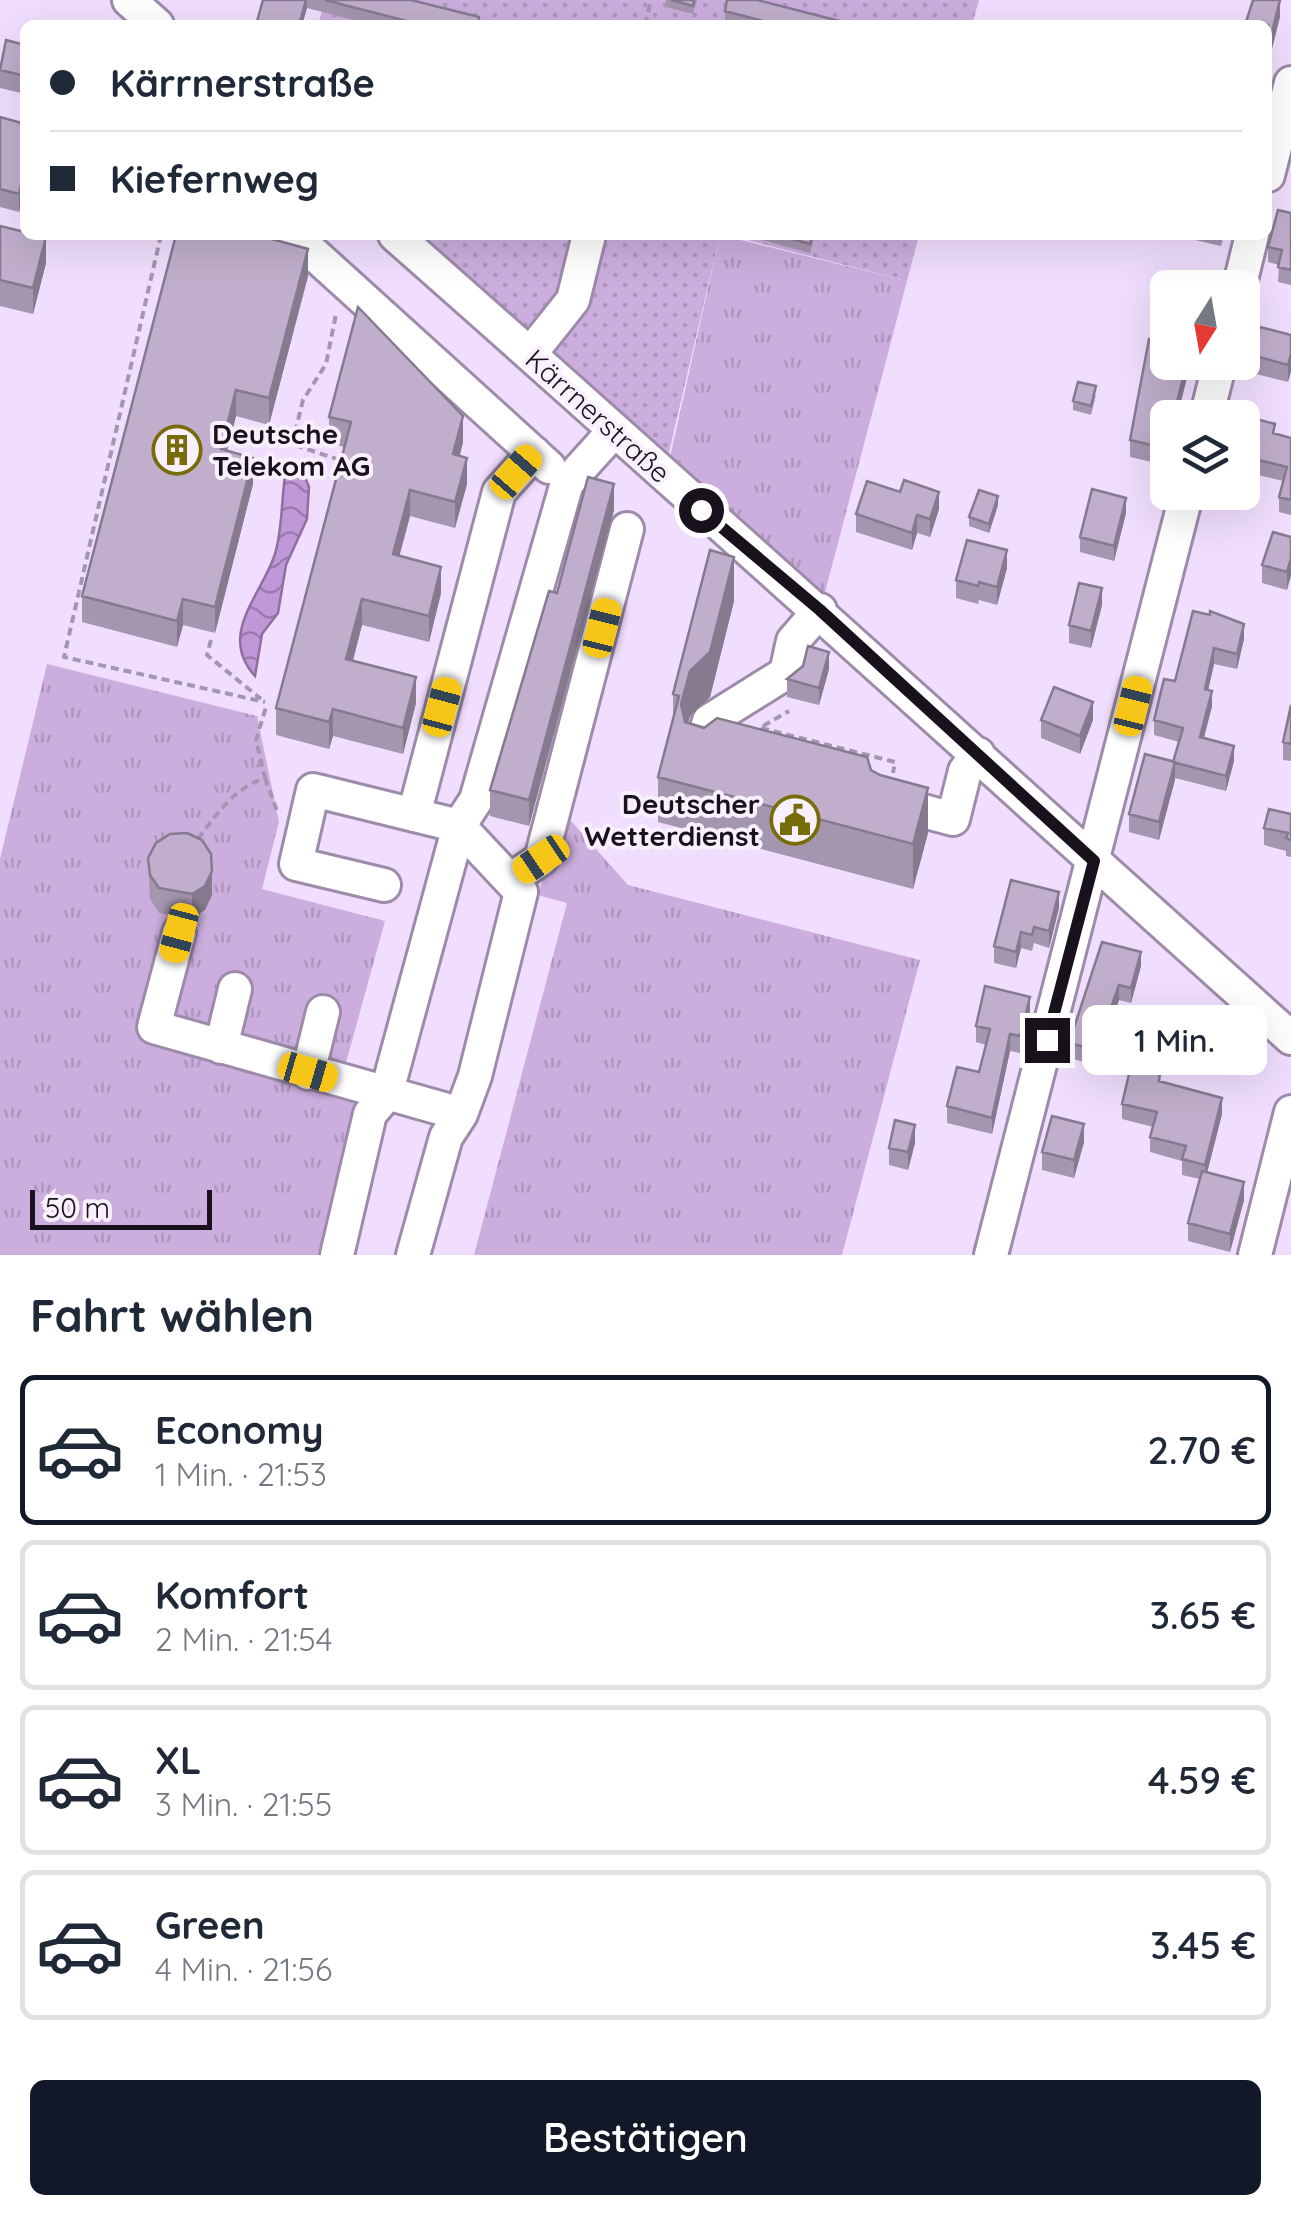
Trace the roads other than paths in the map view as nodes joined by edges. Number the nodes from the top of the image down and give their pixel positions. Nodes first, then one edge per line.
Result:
1 (129, 0) edge
2 (151, 20) edge
3 (1291, 83) edge
4 (1272, 160) edge
5 (299, 240) edge
6 (401, 240) edge
7 (588, 240) edge
8 (1251, 240) edge
9 (1243, 270) edge
10 (530, 354) junction
11 (613, 432) junction
12 (534, 453) junction
13 (567, 483) junction
14 (1182, 510) edge
15 (628, 528) dead end
16 (820, 610) junction
17 (700, 754) edge
18 (978, 754) junction
19 (886, 801) edge
20 (414, 814) junction
21 (459, 826) junction
22 (1094, 861) junction
23 (510, 880) junction
24 (384, 885) dead end
25 (179, 933) dead end
26 (235, 988) dead end
27 (324, 1012) dead end
28 (1291, 1038) edge
29 (220, 1047) junction
30 (308, 1072) junction
31 (386, 1095) junction
32 (1291, 1112) edge
33 (461, 1114) junction
34 (337, 1255) edge
35 (414, 1255) edge
36 (992, 1255) edge
37 (1255, 1255) edge

1 - 2 street
3 - 4 street
5 - 12 street
6 - 10 street, Kärrnerstraße
7 - 10 street
8 - 9 street
10 - 11 street, Kärrnerstraße
11 - 13 street
11 - 16 street, Kärrnerstraße
12 - 13 street
12 - 20 street
13 - 21 street
14 - 22 street
15 - 23 street
16 - 17 street
16 - 18 street, Kärrnerstraße
18 - 19 street
18 - 22 street, Kärrnerstraße
20 - 21 street
20 - 24 street
21 - 23 street
21 - 31 street
22 - 28 street, Kärrnerstraße
22 - 36 street
23 - 33 street
25 - 29 street
26 - 29 street
27 - 30 street
29 - 30 street
30 - 31 street
31 - 33 street
31 - 34 street
32 - 37 street
33 - 35 street

